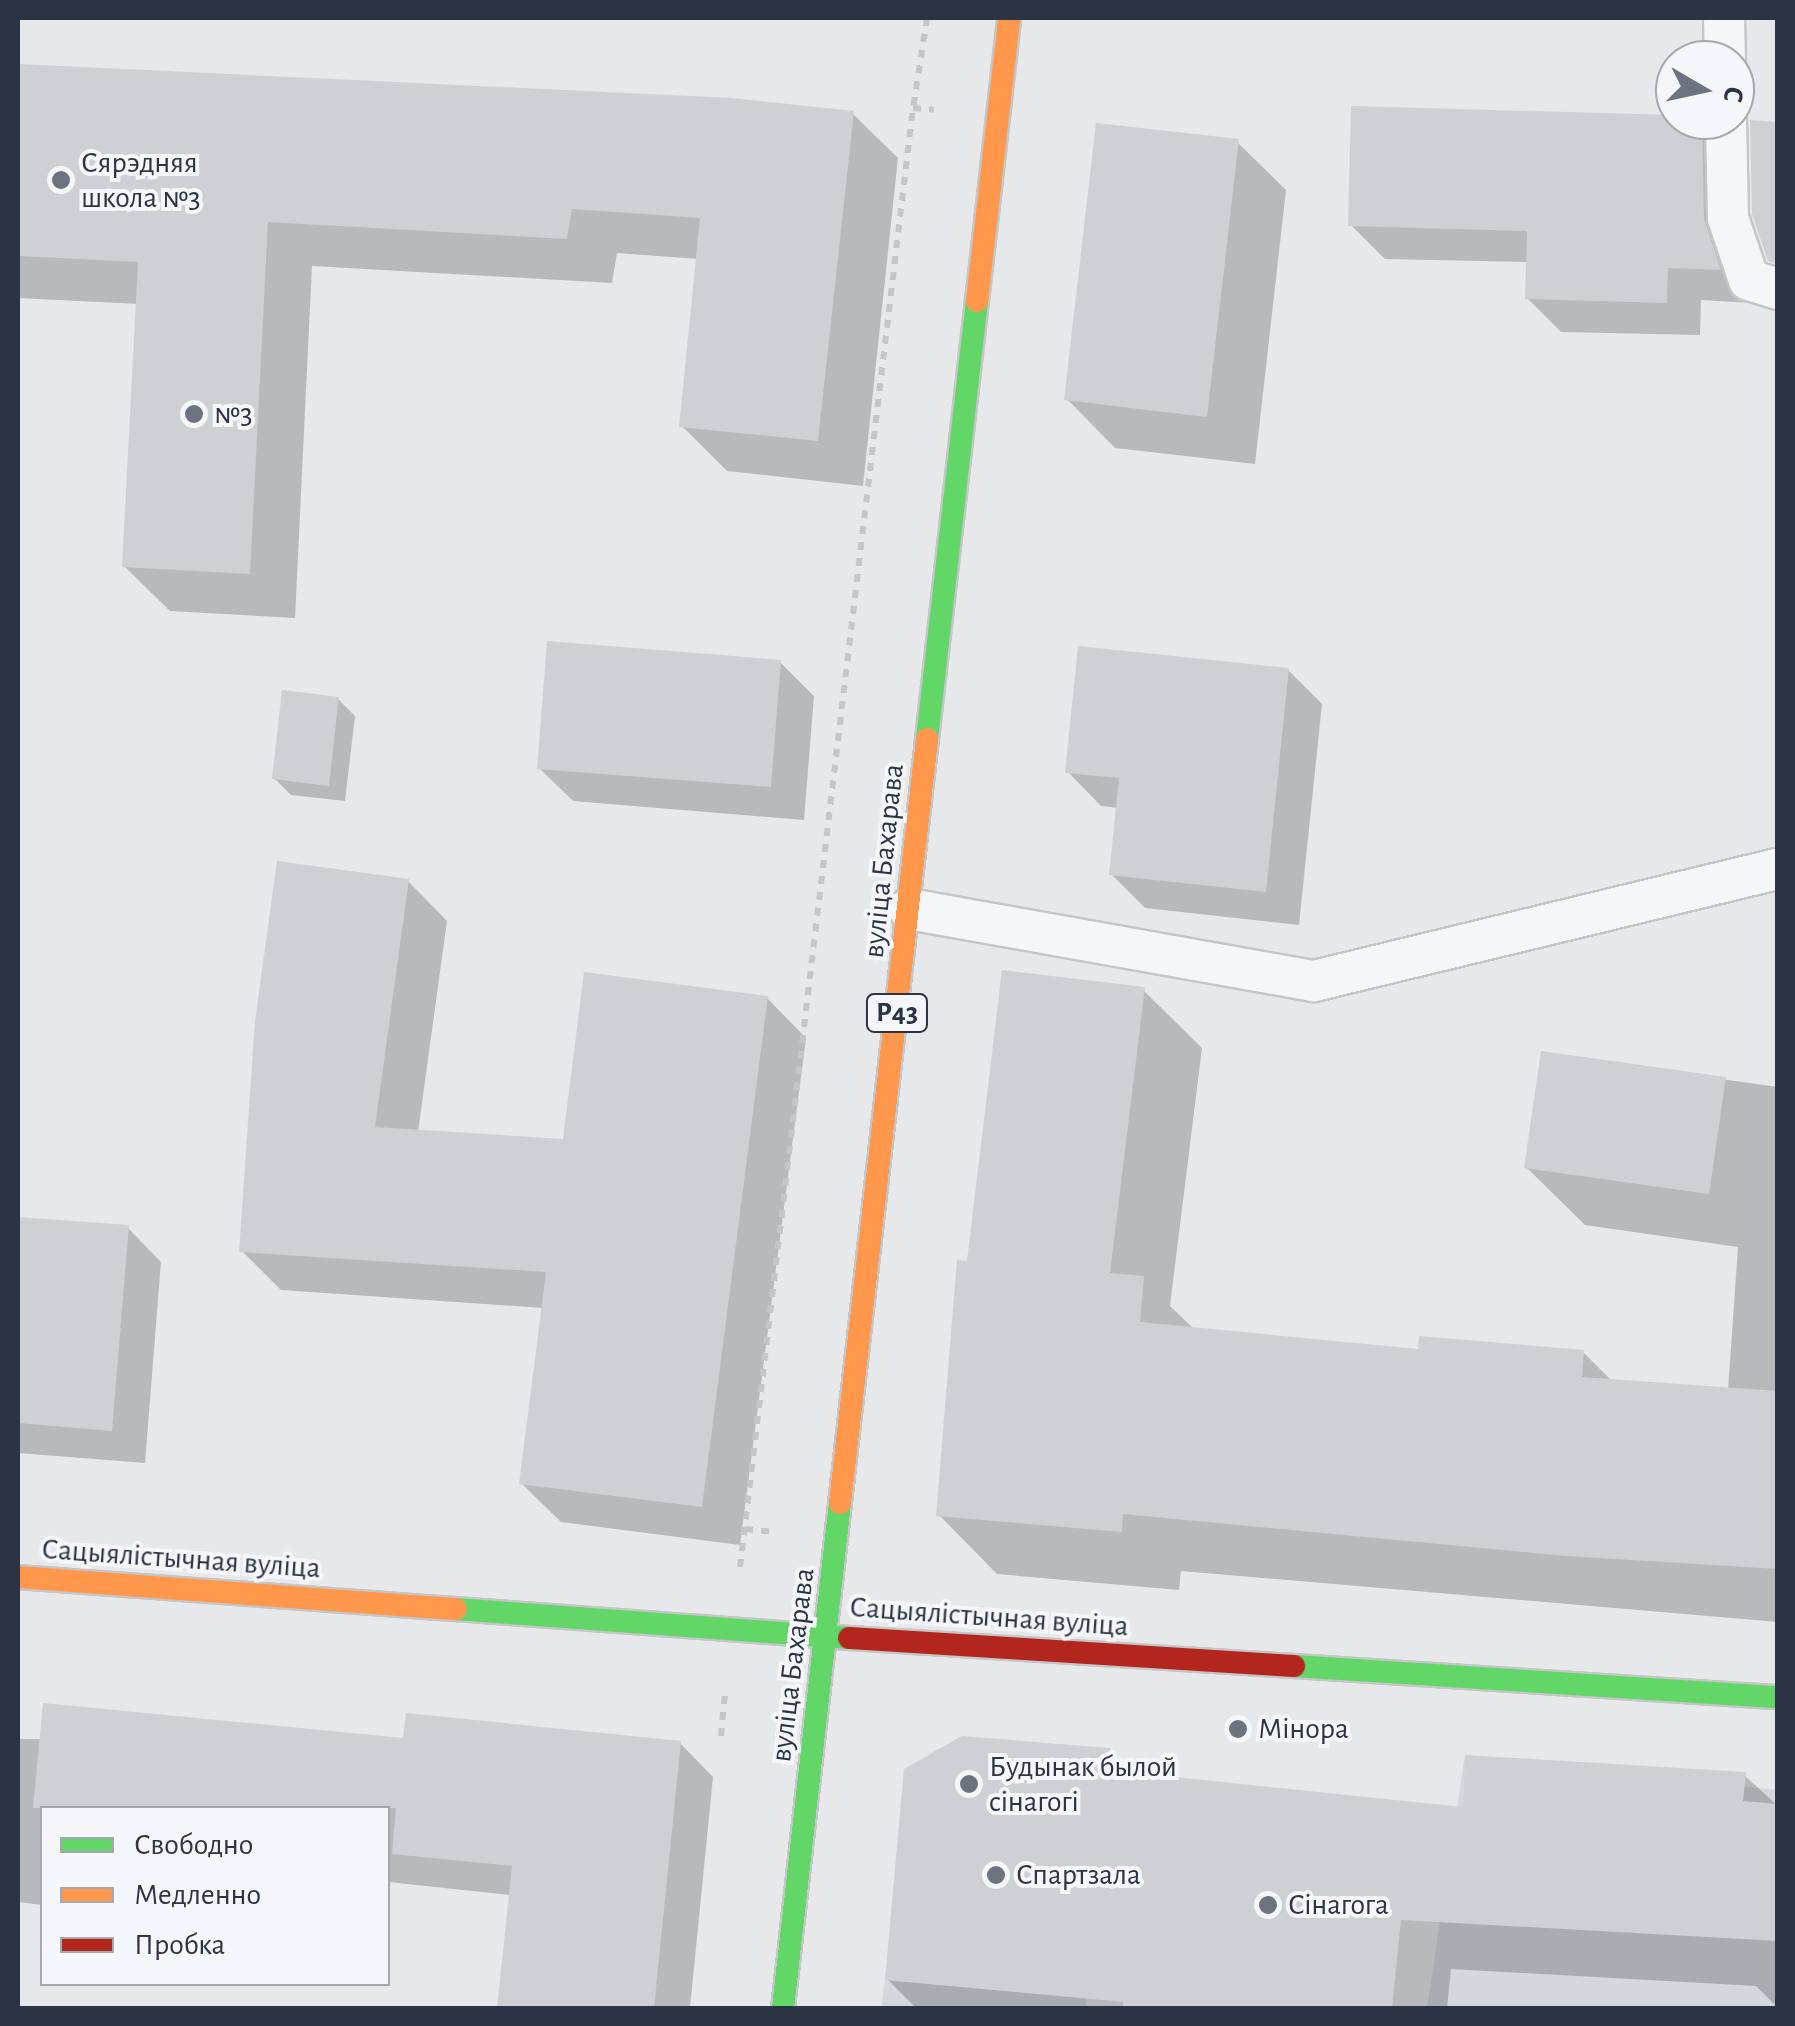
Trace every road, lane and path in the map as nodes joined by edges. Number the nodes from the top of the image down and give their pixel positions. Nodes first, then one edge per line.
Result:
1 (1009, 18) edge
2 (912, 108) dead end
3 (1726, 140) edge
4 (1778, 289) edge
5 (1778, 870) edge
6 (909, 909) junction
7 (18, 1577) edge
8 (732, 1630) junction
9 (828, 1637) junction
10 (1778, 1696) edge
11 (721, 1736) dead end
12 (783, 2008) edge

1 - 6 main road, вуліца Бахарава / Р43
2 - 8 path
3 - 4 lane
5 - 6 lane
6 - 9 main road, вуліца Бахарава / Р43
7 - 8 main road, Сацыялістычная вуліца
8 - 9 main road, Сацыялістычная вуліца
8 - 11 path
9 - 10 main road, Сацыялістычная вуліца
9 - 12 main road, вуліца Бахарава / Р43

